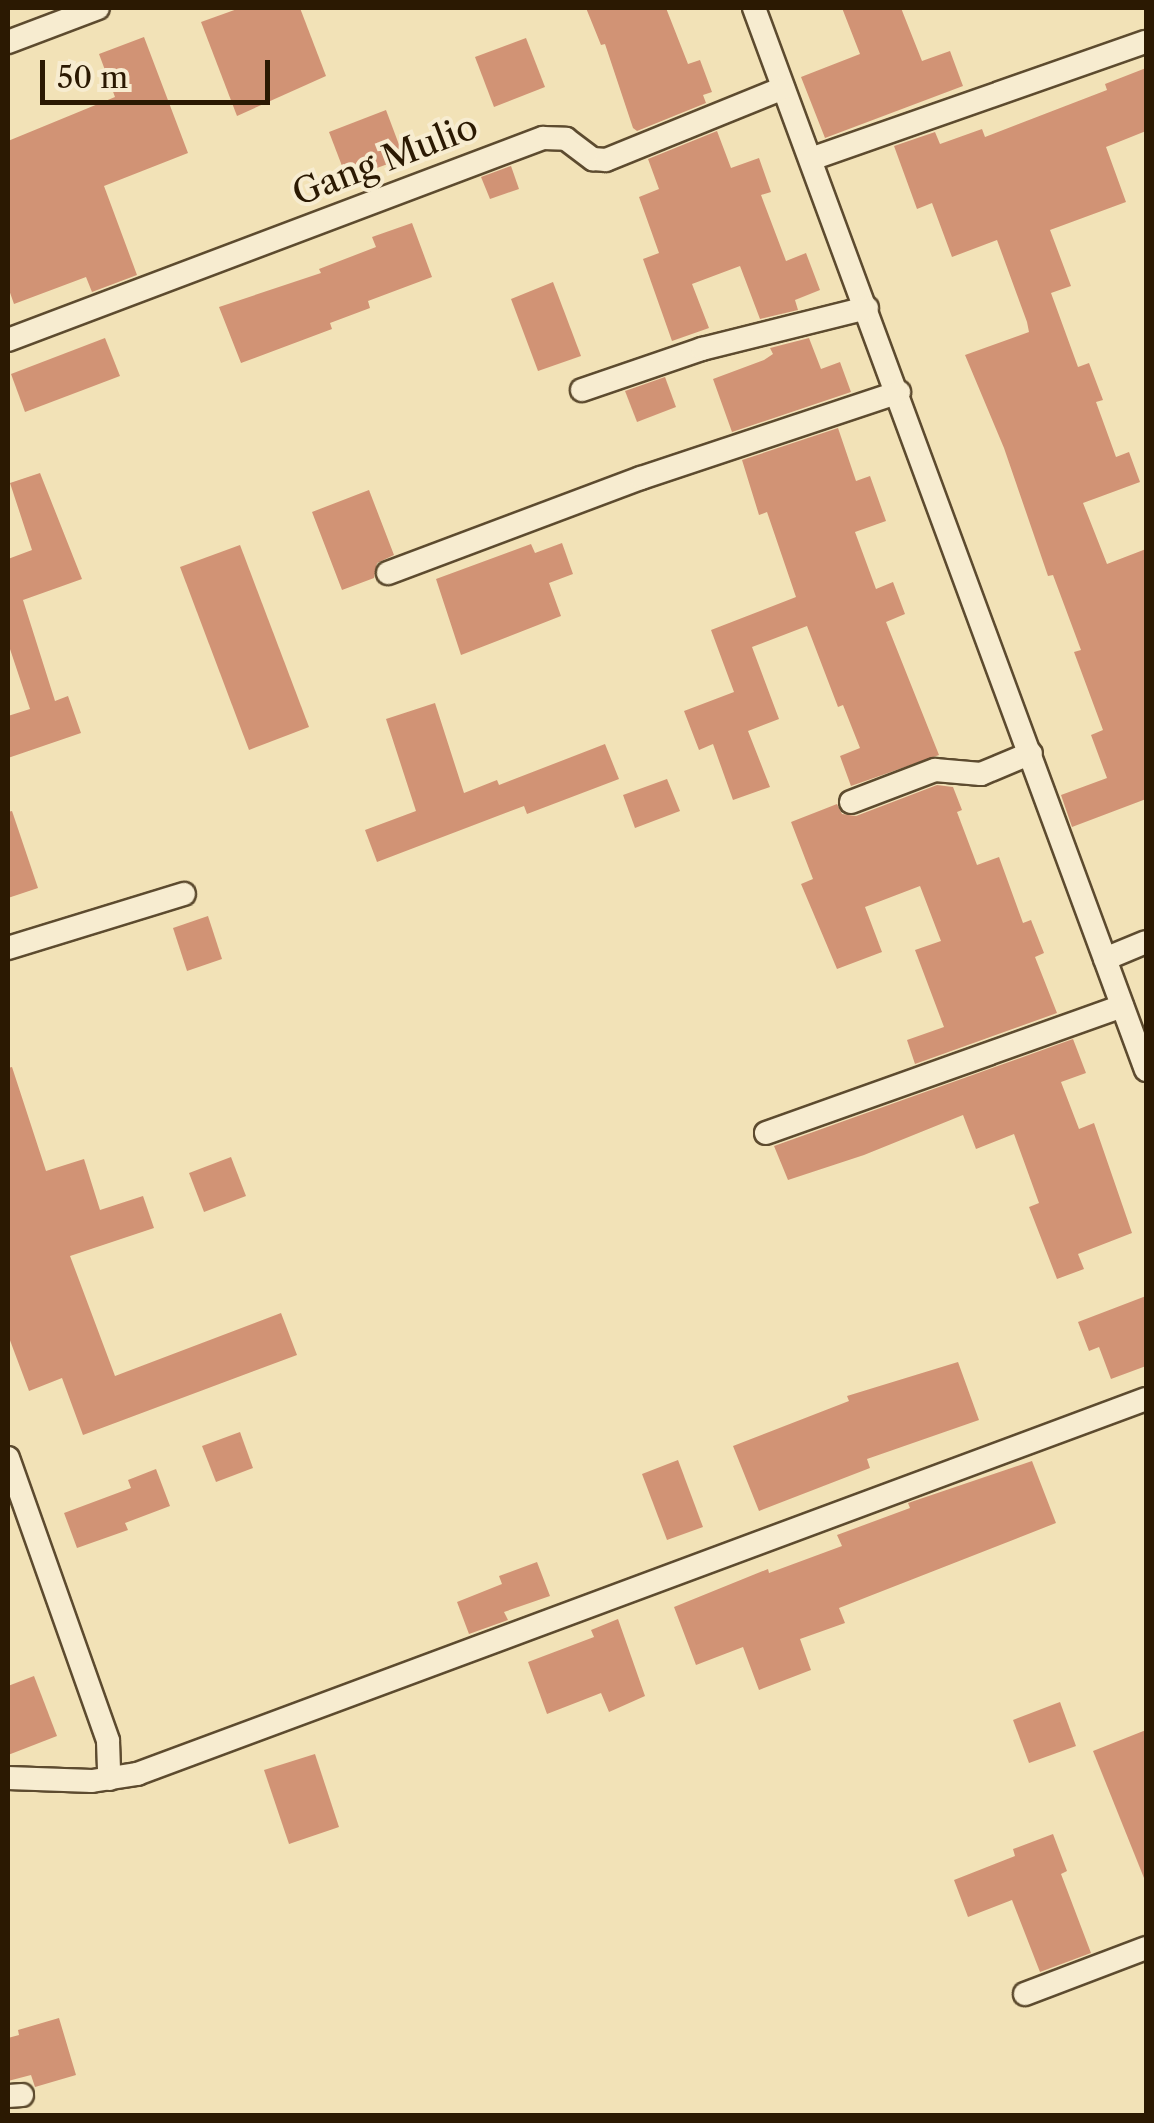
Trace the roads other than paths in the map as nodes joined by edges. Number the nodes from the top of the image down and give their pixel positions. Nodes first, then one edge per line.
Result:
1 (98, 8) edge
2 (754, 8) edge
3 (8, 42) edge
4 (1146, 42) edge
5 (783, 88) junction
6 (811, 159) junction
7 (868, 308) junction
8 (8, 340) edge
9 (582, 390) dead end
10 (900, 392) junction
11 (388, 574) dead end
12 (1030, 753) junction
13 (851, 802) dead end
14 (184, 894) dead end
15 (1146, 942) edge
16 (8, 948) edge
17 (1105, 959) junction
18 (1122, 1006) junction
19 (1140, 1030) edge
20 (1146, 1070) edge
21 (766, 1133) dead end
22 (1146, 1399) edge
23 (8, 1458) edge
24 (8, 1778) edge
25 (110, 1778) junction
26 (1146, 1948) edge
27 (1025, 1994) dead end

1 - 3 street
2 - 5 street
4 - 6 street
5 - 6 street
5 - 8 street, Gang Mulio
6 - 7 street
7 - 9 street
7 - 10 street
10 - 11 street
10 - 12 street
12 - 13 street
12 - 17 street
14 - 16 street
15 - 17 street
17 - 18 street
18 - 19 street
18 - 21 street
19 - 20 street
22 - 25 street
23 - 25 street
24 - 25 street
26 - 27 street

